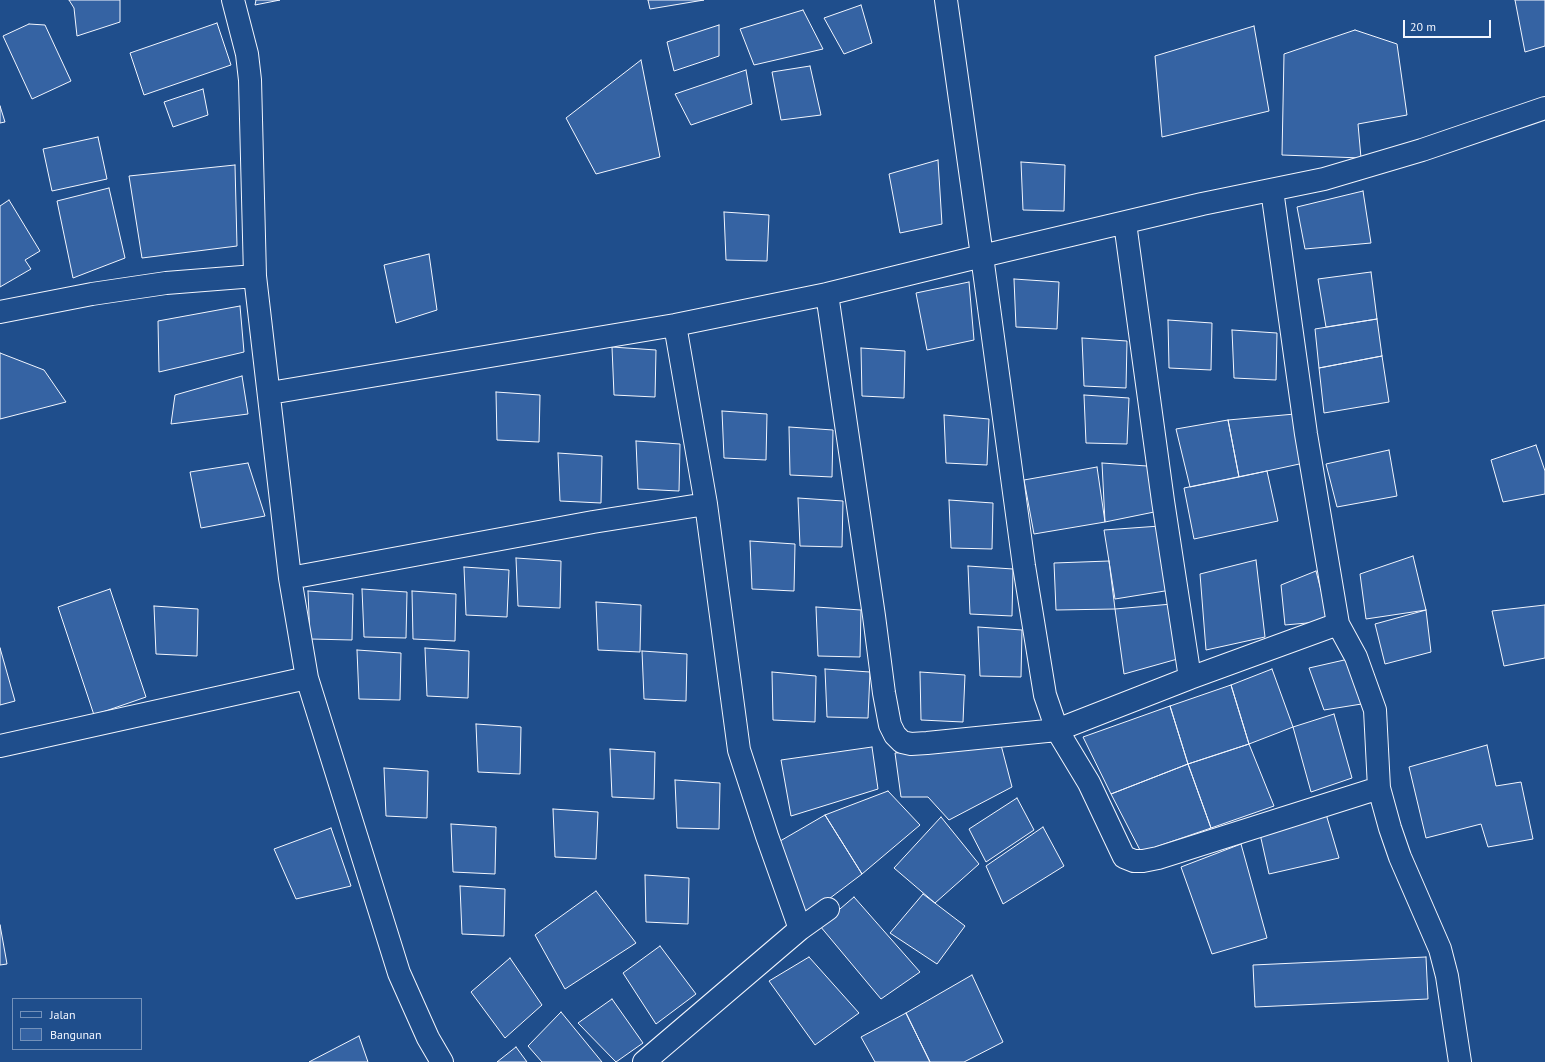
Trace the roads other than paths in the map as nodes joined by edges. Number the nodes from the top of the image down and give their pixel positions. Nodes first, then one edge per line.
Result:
1 (233, 0) edge
2 (946, 0) edge
3 (1545, 108) edge
4 (1272, 190) junction
5 (1125, 223) junction
6 (982, 256) junction
7 (255, 276) junction
8 (828, 294) junction
9 (0, 312) edge
10 (675, 325) junction
11 (270, 393) junction
12 (706, 504) junction
13 (290, 578) junction
14 (1338, 624) junction
15 (307, 678) junction
16 (1190, 678) junction
17 (1057, 730) junction
18 (0, 746) edge
19 (1378, 788) junction
20 (828, 909) dead end
21 (800, 929) junction
22 (442, 1062) edge
23 (644, 1062) edge
24 (1460, 1062) edge

1 - 7 street
2 - 6 street
3 - 4 street
4 - 5 street
4 - 14 street
5 - 6 street
5 - 16 street
6 - 8 street
6 - 17 street
7 - 9 street
7 - 11 street
8 - 10 street
8 - 17 street
10 - 11 street
10 - 12 street
11 - 13 street
12 - 13 street
12 - 21 street
13 - 15 street
14 - 16 street
14 - 19 street
15 - 18 street
15 - 22 street
16 - 17 street
17 - 19 street
19 - 24 street
20 - 21 street
21 - 23 street

